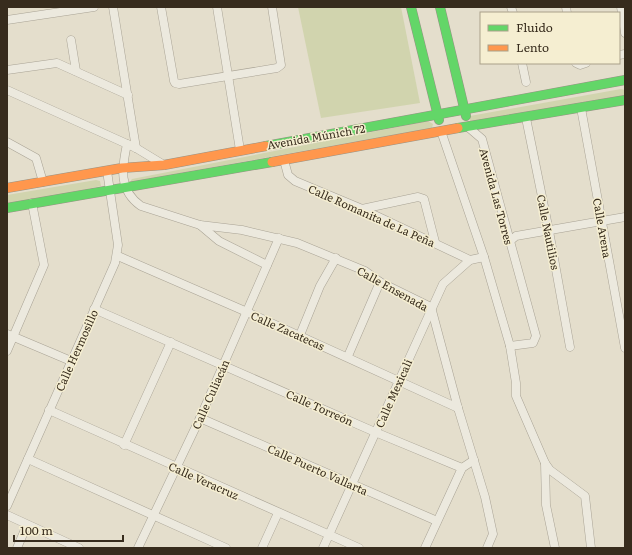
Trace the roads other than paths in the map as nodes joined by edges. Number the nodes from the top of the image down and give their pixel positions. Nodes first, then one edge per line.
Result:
1 (94, 7) edge
2 (113, 7) edge
3 (161, 7) edge
4 (217, 7) edge
5 (272, 7) edge
6 (411, 7) edge
7 (440, 7) edge
8 (621, 7) edge
9 (7, 20) edge
10 (625, 32) edge
11 (71, 40) dead end
12 (522, 64) edge
13 (7, 70) edge
14 (76, 71) junction
15 (228, 76) junction
16 (625, 80) edge
17 (526, 82) dead end
18 (7, 90) edge
19 (128, 95) junction
20 (625, 100) edge
21 (581, 108) junction
22 (466, 109) junction
23 (438, 114) junction
24 (526, 118) junction
25 (468, 127) junction
26 (441, 131) junction
27 (7, 142) edge
28 (127, 144) junction
29 (136, 148) junction
30 (240, 150) junction
31 (284, 160) junction
32 (164, 165) junction
33 (122, 168) junction
34 (107, 171) junction
35 (43, 182) junction
36 (125, 187) junction
37 (7, 188) edge
38 (110, 190) junction
39 (32, 203) junction
40 (7, 208) edge
41 (362, 209) junction
42 (625, 217) edge
43 (602, 221) junction
44 (200, 226) junction
45 (549, 231) junction
46 (279, 238) junction
47 (510, 241) junction
48 (435, 242) junction
49 (118, 256) junction
50 (484, 257) junction
51 (336, 258) junction
52 (470, 260) junction
53 (267, 266) junction
54 (380, 282) junction
55 (431, 307) junction
56 (94, 309) junction
57 (247, 312) junction
58 (300, 335) junction
59 (10, 336) edge
60 (171, 342) junction
61 (510, 346) junction
62 (570, 347) dead end
63 (625, 348) edge
64 (7, 351) edge
65 (348, 356) junction
66 (71, 361) junction
67 (223, 364) junction
68 (399, 380) junction
69 (458, 408) junction
70 (49, 410) junction
71 (200, 418) junction
72 (375, 432) junction
73 (124, 445) junction
74 (28, 459) junction
75 (474, 460) junction
76 (545, 463) junction
77 (176, 468) junction
78 (462, 468) junction
79 (351, 485) junction
80 (7, 506) edge
81 (278, 512) junction
82 (7, 516) edge
83 (153, 516) junction
84 (437, 520) junction
85 (27, 525) junction
86 (329, 535) junction
87 (17, 548) edge
88 (78, 548) edge
89 (138, 548) edge
90 (226, 548) edge
91 (262, 548) edge
92 (323, 548) edge
93 (359, 548) edge
94 (425, 548) edge
95 (487, 548) edge
96 (555, 548) edge
97 (591, 548) edge

1 - 9 street
2 - 19 street
3 - 15 street
4 - 15 street
5 - 15 street
6 - 23 main road
7 - 22 main road
8 - 10 street
11 - 14 street
12 - 17 street
13 - 14 street
14 - 19 street
15 - 30 street
16 - 22 main road, Avenida Múnich 72
18 - 28 street
19 - 29 street
20 - 21 main road, Avenida Múnich 72
21 - 24 main road, Avenida Múnich 72
21 - 43 street, Calle Arena
22 - 23 main road, Avenida Múnich 72
22 - 25 main road
23 - 26 main road
23 - 30 main road, Avenida Múnich 72
24 - 25 main road, Avenida Múnich 72
24 - 45 street, Calle Nautilios
25 - 26 main road, Avenida Múnich 72
25 - 47 street, Avenida Las Torres
26 - 31 main road, Avenida Múnich 72
26 - 50 street
27 - 35 street
28 - 29 street
28 - 33 street
29 - 32 street
30 - 32 main road, Avenida Múnich 72
31 - 36 main road, Avenida Múnich 72
31 - 41 street, Calle Romanita de La Peña
32 - 33 main road, Avenida Múnich 72
33 - 34 main road, Avenida Múnich 72
33 - 36 street
34 - 35 main road, Avenida Múnich 72
34 - 38 street, Calle Hermosillo
35 - 37 main road, Avenida Múnich 72
36 - 38 main road, Avenida Múnich 72
36 - 44 street, Calle Ensenada
38 - 39 main road, Avenida Múnich 72
38 - 49 street, Calle Hermosillo
39 - 40 main road, Avenida Múnich 72
39 - 59 street
41 - 48 street, Calle Romanita de La Peña
41 - 48 street
42 - 43 street
43 - 45 street
43 - 63 street, Calle Arena
44 - 46 street, Calle Ensenada
44 - 53 street
45 - 47 street
45 - 62 street, Calle Nautilios
46 - 51 street, Calle Ensenada
46 - 53 street, Calle Culiacán
47 - 61 street, Avenida Las Torres
48 - 52 street, Calle Romanita de La Peña
49 - 56 street, Calle Hermosillo
49 - 57 street, Calle Zacatecas
50 - 52 street, Calle Mexicali
50 - 61 street
51 - 54 street, Calle Ensenada
51 - 58 street
52 - 55 street, Calle Mexicali
53 - 57 street, Calle Culiacán
54 - 55 street, Calle Ensenada
54 - 65 street
55 - 68 street, Calle Mexicali
55 - 69 street, Calle Ensenada
56 - 60 street, Calle Torreón
56 - 66 street, Calle Hermosillo
57 - 58 street, Calle Zacatecas
57 - 67 street, Calle Culiacán
58 - 65 street, Calle Zacatecas
59 - 64 street
59 - 66 street
60 - 67 street, Calle Torreón
60 - 73 street
61 - 76 street
65 - 68 street, Calle Zacatecas
66 - 70 street, Calle Hermosillo
67 - 71 street, Calle Culiacán
67 - 72 street, Calle Torreón
68 - 69 street, Calle Zacatecas
68 - 72 street, Calle Mexicali
69 - 75 street, Calle Ensenada
70 - 73 street, Calle Veracruz
70 - 74 street, Calle Hermosillo
71 - 77 street, Calle Culiacán
71 - 79 street, Calle Puerto Vallarta
72 - 78 street, Calle Torreón
72 - 79 street, Calle Mexicali
73 - 77 street, Calle Veracruz
74 - 80 street, Calle Hermosillo
74 - 83 street
75 - 78 street
75 - 95 street, Calle Ensenada
76 - 96 street
76 - 97 street
77 - 81 street, Calle Veracruz
77 - 83 street, Calle Culiacán
78 - 84 street
79 - 84 street, Calle Puerto Vallarta
79 - 86 street, Calle Mexicali
81 - 86 street, Calle Veracruz
81 - 91 street
82 - 85 street
83 - 89 street, Calle Culiacán
83 - 90 street
84 - 94 street
85 - 87 street
85 - 88 street
86 - 92 street, Calle Mexicali
86 - 93 street, Calle Veracruz

